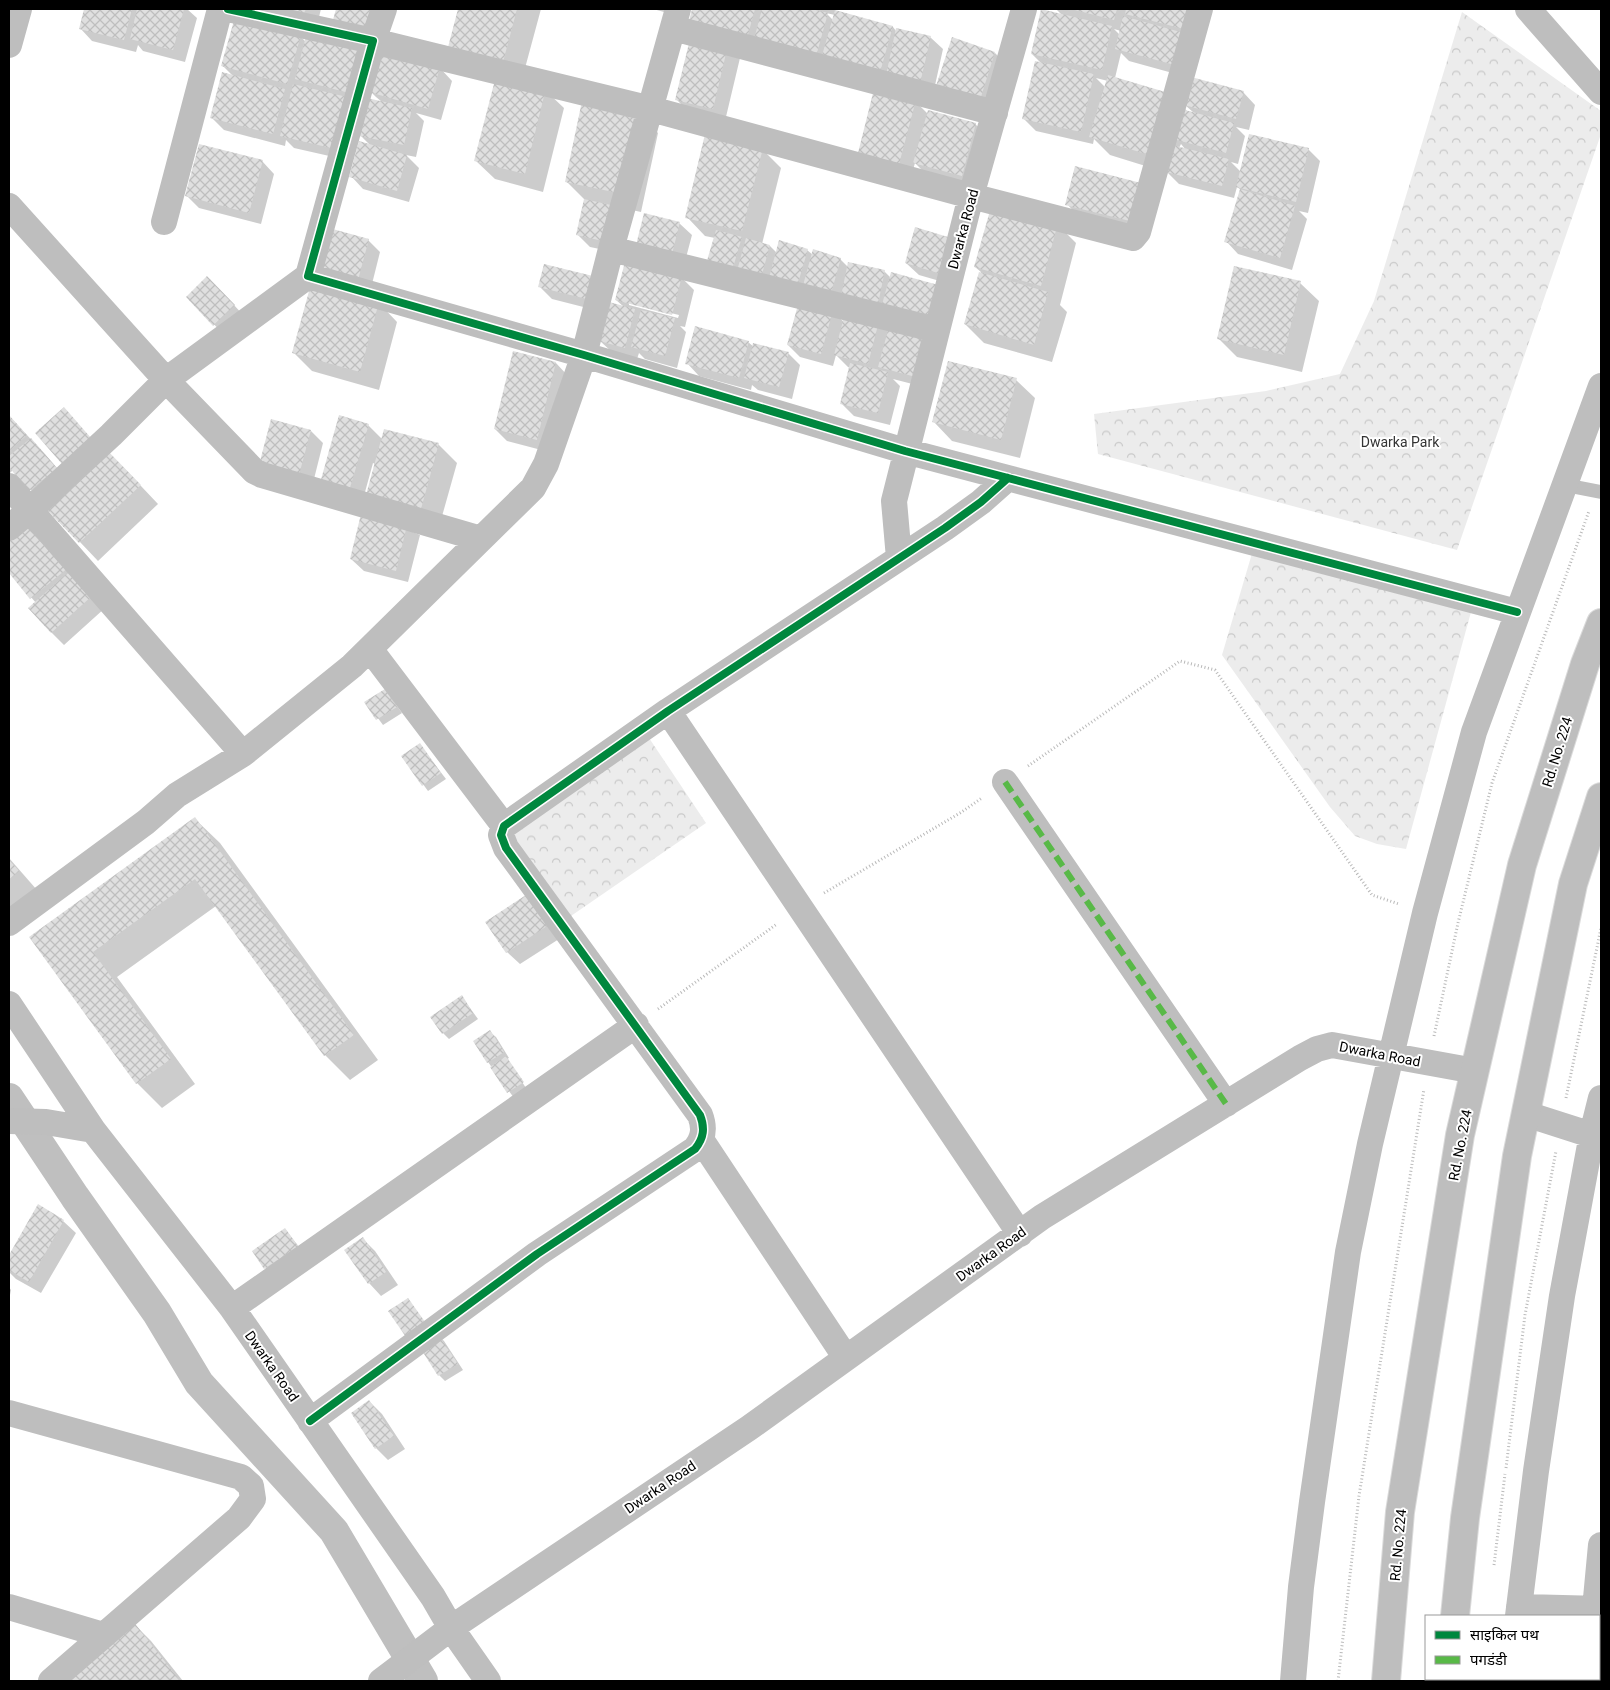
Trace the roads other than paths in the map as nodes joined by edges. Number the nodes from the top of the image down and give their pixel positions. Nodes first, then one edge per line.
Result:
1 (19, 9) edge
2 (220, 9) edge
3 (228, 9) edge
4 (384, 9) edge
5 (1024, 9) edge
6 (1200, 9) edge
7 (1528, 9) edge
8 (676, 18) edge
9 (373, 41) junction
10 (9, 45) edge
11 (1601, 92) edge
12 (651, 109) junction
13 (995, 113) junction
14 (971, 196) junction
15 (9, 206) edge
16 (164, 222) dead end
17 (611, 249) junction
18 (308, 276) junction
19 (937, 330) junction
20 (584, 355) junction
21 (166, 380) junction
22 (1601, 386) edge
23 (905, 451) junction
24 (1008, 478) junction
25 (1565, 485) junction
26 (9, 486) edge
27 (1601, 492) edge
28 (30, 510) junction
29 (9, 528) edge
30 (481, 539) junction
31 (899, 558) junction
32 (1517, 612) junction
33 (1601, 623) edge
34 (370, 649) junction
35 (668, 711) junction
36 (243, 754) junction
37 (1005, 782) dead end
38 (1601, 797) edge
39 (504, 826) junction
40 (9, 923) edge
41 (9, 1004) edge
42 (636, 1025) junction
43 (1391, 1056) junction
44 (1475, 1071) junction
45 (1601, 1098) edge
46 (1226, 1104) junction
47 (1526, 1114) junction
48 (9, 1121) edge
49 (93, 1130) junction
50 (1596, 1136) edge
51 (702, 1140) junction
52 (1020, 1234) junction
53 (232, 1308) junction
54 (846, 1358) junction
55 (9, 1413) edge
56 (310, 1421) junction
57 (1601, 1545) edge
58 (9, 1607) edge
59 (1598, 1609) edge
60 (1518, 1612) edge
61 (1455, 1615) edge
62 (451, 1628) junction
63 (103, 1635) junction
64 (385, 1679) edge
65 (51, 1681) edge
66 (488, 1681) edge
67 (1293, 1681) edge
68 (1386, 1681) edge

1 - 10 street
2 - 16 street
3 - 9 street
4 - 9 street
5 - 13 street, Dwarka Road
6 - 14 street
7 - 11 street
8 - 12 street
8 - 13 street
9 - 12 street
9 - 18 street
12 - 14 street
12 - 17 street
13 - 14 street, Dwarka Road
14 - 19 street, Dwarka Road
15 - 21 street
17 - 19 street
17 - 20 street
18 - 20 street
18 - 21 street
19 - 23 street, Dwarka Road
20 - 23 street
20 - 30 street
21 - 28 street
21 - 30 street
22 - 25 street
23 - 24 street
23 - 31 street, Dwarka Road
24 - 31 street
24 - 32 street
25 - 27 lane
25 - 32 street
26 - 28 street
28 - 29 street
28 - 36 street
30 - 34 street
31 - 35 street
32 - 43 street
33 - 44 main road, Rd. No. 224
34 - 36 street
34 - 39 street
35 - 39 street
35 - 52 street
36 - 40 street
37 - 46 street
38 - 47 main road
39 - 42 street
41 - 49 street, Dwarka Road
42 - 51 street
42 - 53 street
43 - 44 street, Dwarka Road
43 - 46 street, Dwarka Road
43 - 67 street
44 - 68 main road, Rd. No. 224
45 - 50 street
46 - 52 street, Dwarka Road
47 - 50 street
47 - 61 main road
48 - 49 street
49 - 53 street, Dwarka Road
50 - 60 street
51 - 54 street
51 - 56 street
52 - 54 street, Dwarka Road
53 - 56 street, Dwarka Road
54 - 62 street, Dwarka Road
55 - 63 street
56 - 62 street, Dwarka Road
57 - 59 street
58 - 63 street
59 - 60 street
62 - 64 street
62 - 66 street
63 - 65 street

